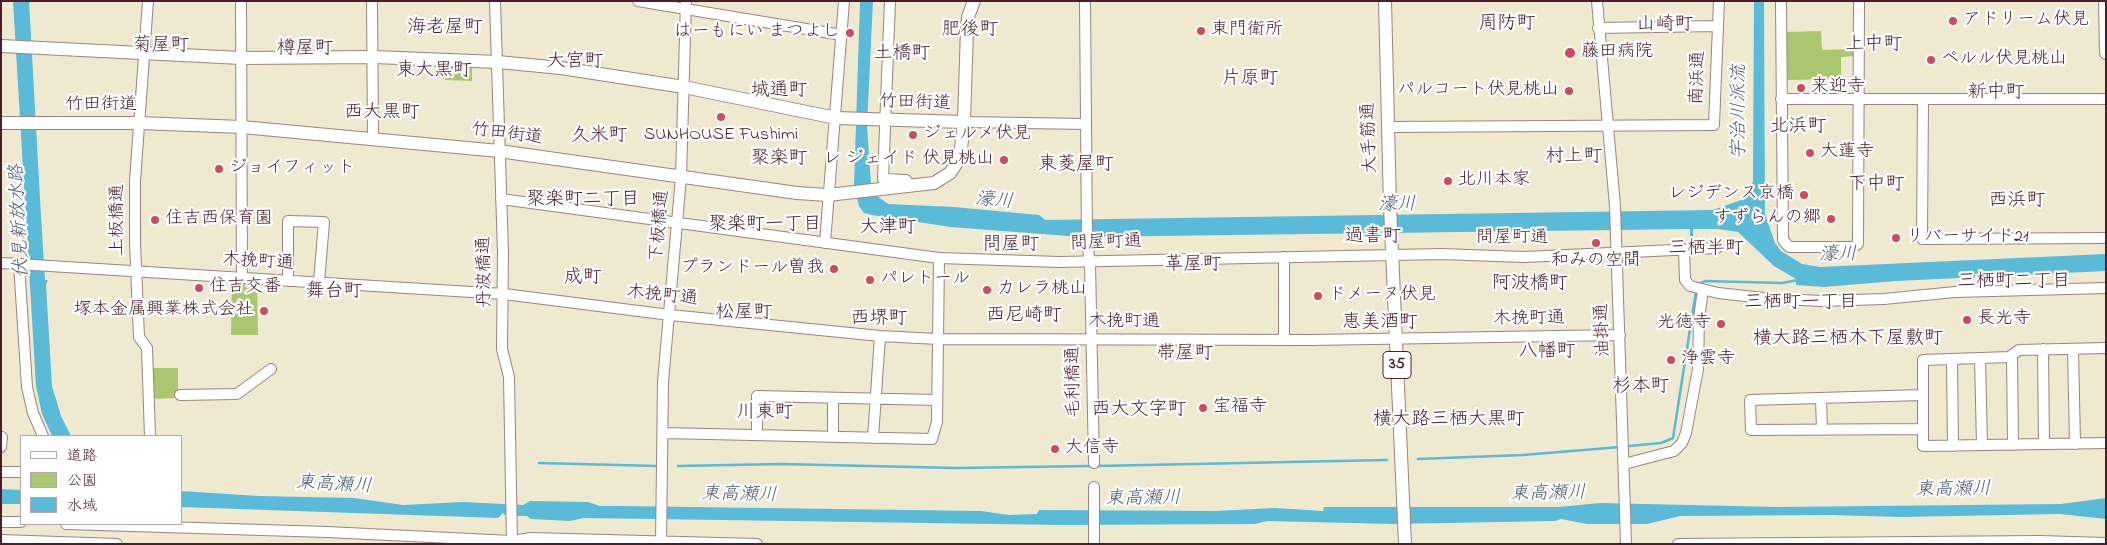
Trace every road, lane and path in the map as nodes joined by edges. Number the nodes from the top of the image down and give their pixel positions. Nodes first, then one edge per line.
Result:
1 (148, 1) edge
2 (241, 1) edge
3 (372, 1) edge
4 (495, 1) edge
5 (638, 1) edge
6 (844, 1) edge
7 (890, 1) edge
8 (974, 1) edge
9 (1085, 1) edge
10 (1385, 1) edge
11 (1597, 1) edge
12 (1719, 1) edge
13 (1781, 1) edge
14 (1859, 1) edge
15 (2105, 1) edge
16 (686, 6) edge
17 (1717, 26) junction
18 (1598, 28) junction
19 (842, 35) junction
20 (7, 46) edge
21 (2106, 53) edge
22 (143, 54) junction
23 (374, 57) junction
24 (241, 58) junction
25 (498, 62) junction
26 (684, 87) junction
27 (1781, 99) junction
28 (2106, 99) edge
29 (1860, 100) junction
30 (1923, 100) junction
31 (836, 118) junction
32 (886, 120) junction
33 (964, 122) junction
34 (1, 123) edge
35 (139, 123) junction
36 (1086, 124) junction
37 (1607, 126) junction
38 (242, 127) junction
39 (1388, 127) junction
40 (373, 139) junction
41 (499, 151) junction
42 (681, 177) junction
43 (911, 186) junction
44 (828, 195) junction
45 (501, 199) junction
46 (677, 223) junction
47 (2106, 238) edge
48 (825, 243) junction
49 (1717, 248) dead end
50 (1684, 250) junction
51 (1617, 252) junction
52 (1392, 255) junction
53 (1284, 256) junction
54 (939, 258) junction
55 (1089, 260) junction
56 (1, 263) edge
57 (20, 264) junction
58 (135, 271) junction
59 (242, 278) junction
60 (288, 281) junction
61 (319, 282) junction
62 (2106, 288) edge
63 (1699, 289) junction
64 (504, 294) junction
65 (670, 315) junction
66 (1620, 335) junction
67 (880, 336) junction
68 (1396, 338) junction
69 (937, 339) junction
70 (1091, 339) junction
71 (1284, 339) junction
72 (2106, 348) edge
73 (2043, 349) junction
74 (2073, 349) junction
75 (2012, 355) junction
76 (1980, 358) junction
77 (1952, 359) junction
78 (271, 369) dead end
79 (180, 395) dead end
80 (1923, 395) junction
81 (833, 398) junction
82 (1821, 398) junction
83 (876, 399) junction
84 (937, 400) junction
85 (1923, 429) junction
86 (1822, 430) junction
87 (663, 433) junction
88 (757, 434) junction
89 (43, 435) edge
90 (150, 435) edge
91 (832, 436) junction
92 (2, 438) edge
93 (873, 438) junction
94 (2044, 444) junction
95 (2075, 444) junction
96 (2106, 444) edge
97 (1982, 445) junction
98 (2013, 445) junction
99 (1953, 446) junction
100 (1, 447) edge
101 (1624, 454) junction
102 (1094, 463) dead end
103 (1, 472) edge
104 (20, 472) edge
105 (1094, 490) dead end
106 (1, 522) edge
107 (20, 522) edge
108 (98, 525) edge
109 (1, 540) edge
110 (1626, 540) edge
111 (512, 541) edge
112 (1404, 541) edge
113 (661, 542) edge
114 (1094, 543) edge
115 (2106, 543) edge
116 (117, 544) edge
117 (758, 544) edge
118 (1678, 544) edge

1 - 22 street, 上板橋通
2 - 24 street
3 - 23 street
4 - 25 street, 丹波橋通
5 - 16 street
6 - 19 street
7 - 32 street
8 - 33 main road, 竹田街道
9 - 36 street
10 - 39 main road, 大手筋通 / 35
11 - 18 street
12 - 17 street, 南浜通
13 - 27 street
14 - 29 street
15 - 21 main road
16 - 19 street
16 - 26 street, 下板橋通
17 - 18 street
17 - 37 street, 南浜通
18 - 37 street
19 - 31 street
20 - 22 main road, 竹田街道
22 - 24 main road, 竹田街道
22 - 35 street, 上板橋通
23 - 24 main road, 竹田街道
23 - 25 main road, 竹田街道
23 - 40 street
24 - 38 street
25 - 26 main road, 竹田街道
25 - 41 street, 丹波橋通
26 - 31 main road, 竹田街道
26 - 42 street, 下板橋通
27 - 29 street
27 - 29 street
28 - 30 street
29 - 30 street
30 - 47 street
31 - 32 main road, 竹田街道
31 - 44 street
32 - 33 main road, 竹田街道
32 - 43 street
33 - 36 street
33 - 43 main road, 竹田街道
34 - 35 main road, 竹田街道
35 - 38 main road, 竹田街道
35 - 58 street, 上板橋通
36 - 55 street, 毛利橋通
37 - 39 street
37 - 51 street, 油掛通
38 - 40 main road, 竹田街道
38 - 59 street
39 - 52 main road, 大手筋通 / 35
40 - 41 main road, 竹田街道
41 - 42 main road, 竹田街道
41 - 45 street, 丹波橋通
42 - 44 main road, 竹田街道
42 - 46 street, 下板橋通
43 - 44 main road, 竹田街道
44 - 48 street
45 - 46 street, 問屋町通
45 - 64 street, 丹波橋通
46 - 48 street, 問屋町通
46 - 65 street, 下板橋通
48 - 54 street, 問屋町通
49 - 50 street, 問屋町通
50 - 51 street, 問屋町通
50 - 63 street
51 - 52 street, 問屋町通
51 - 66 street, 油掛通
52 - 53 street, 問屋町通
52 - 68 main road, 大手筋通 / 35
53 - 55 street, 問屋町通
53 - 71 street
54 - 55 street, 問屋町通
54 - 69 street
55 - 70 street, 毛利橋通
56 - 57 street, 木挽町通
57 - 58 street, 木挽町通
57 - 89 street
58 - 59 street, 木挽町通
58 - 90 street, 上板橋通
59 - 60 street, 木挽町通
60 - 61 street, 木挽町通
60 - 61 street
61 - 64 street, 木挽町通
62 - 63 street
63 - 101 street
64 - 65 street, 木挽町通
64 - 111 street, 丹波橋通
65 - 67 street, 木挽町通
65 - 87 street, 下板橋通
66 - 68 street, 木挽町通
66 - 101 street, 油掛通
67 - 69 street, 木挽町通
67 - 83 street
68 - 71 street, 木挽町通
68 - 112 main road, 大手筋通 / 35
69 - 70 street, 木挽町通
69 - 84 street
70 - 71 street, 木挽町通
70 - 102 street, 毛利橋通
72 - 74 street
73 - 74 street
73 - 75 street
73 - 94 street
74 - 95 street
75 - 76 street
75 - 98 street
76 - 77 street
76 - 97 street
77 - 80 street
77 - 99 street
78 - 79 street
80 - 82 street
80 - 85 street
81 - 83 street
81 - 88 street
81 - 91 street
82 - 86 street
82 - 86 street
83 - 84 street
83 - 93 street
84 - 93 street
85 - 86 street
85 - 99 street
87 - 88 street
87 - 113 street, 下板橋通
88 - 91 street
91 - 93 street
92 - 100 street
94 - 95 street
94 - 98 street
95 - 96 street
97 - 98 street
97 - 99 street
101 - 110 street, 油掛通
103 - 104 street
105 - 114 street
106 - 107 street
108 - 111 street
109 - 116 street
111 - 113 street
113 - 117 street
115 - 118 street

